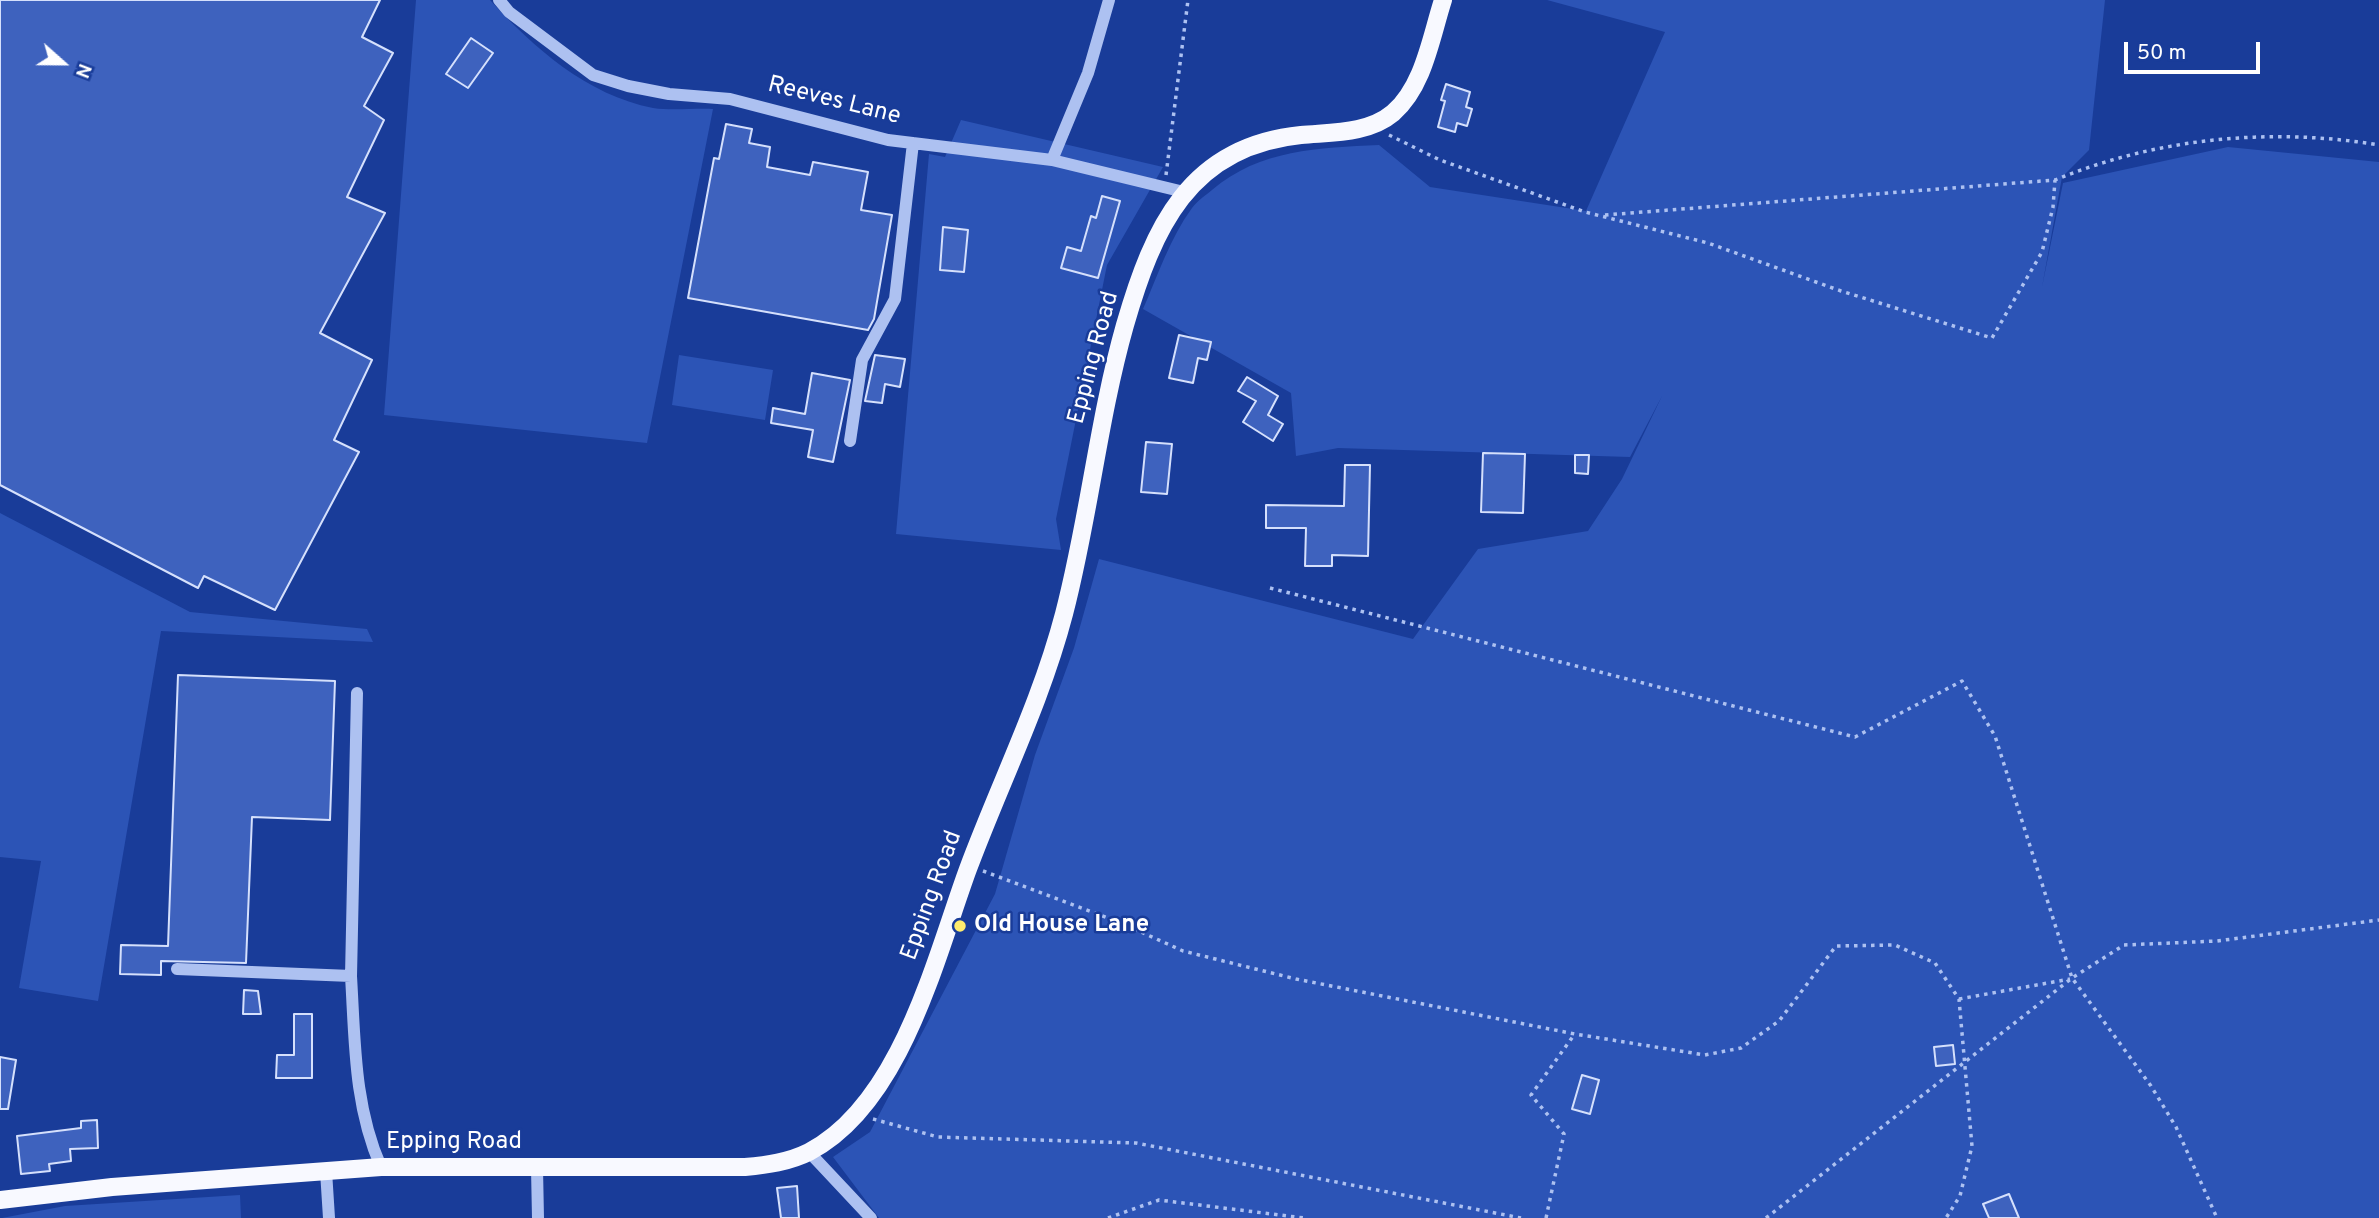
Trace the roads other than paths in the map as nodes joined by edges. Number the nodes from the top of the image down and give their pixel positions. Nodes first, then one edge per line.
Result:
1 (499, 0) edge
2 (1109, 0) edge
3 (1443, 0) edge
4 (913, 143) junction
5 (1052, 160) junction
6 (1184, 192) junction
7 (850, 441) dead end
8 (357, 693) dead end
9 (177, 969) dead end
10 (351, 975) junction
11 (810, 1152) junction
12 (381, 1167) junction
13 (537, 1168) junction
14 (326, 1171) junction
15 (0, 1200) edge
16 (329, 1218) edge
17 (538, 1218) edge
18 (872, 1218) edge

1 - 4 street, Reeves Lane
2 - 5 street
3 - 6 main road, Epping Road
4 - 5 street, Reeves Lane
4 - 7 street
5 - 6 street, Reeves Lane
6 - 11 main road, Epping Road
8 - 10 street
9 - 10 street
10 - 12 street
11 - 13 main road, Epping Road
11 - 18 street
12 - 13 main road, Epping Road
12 - 14 main road, Epping Road
13 - 17 street
14 - 15 main road, Epping Road
14 - 16 street

